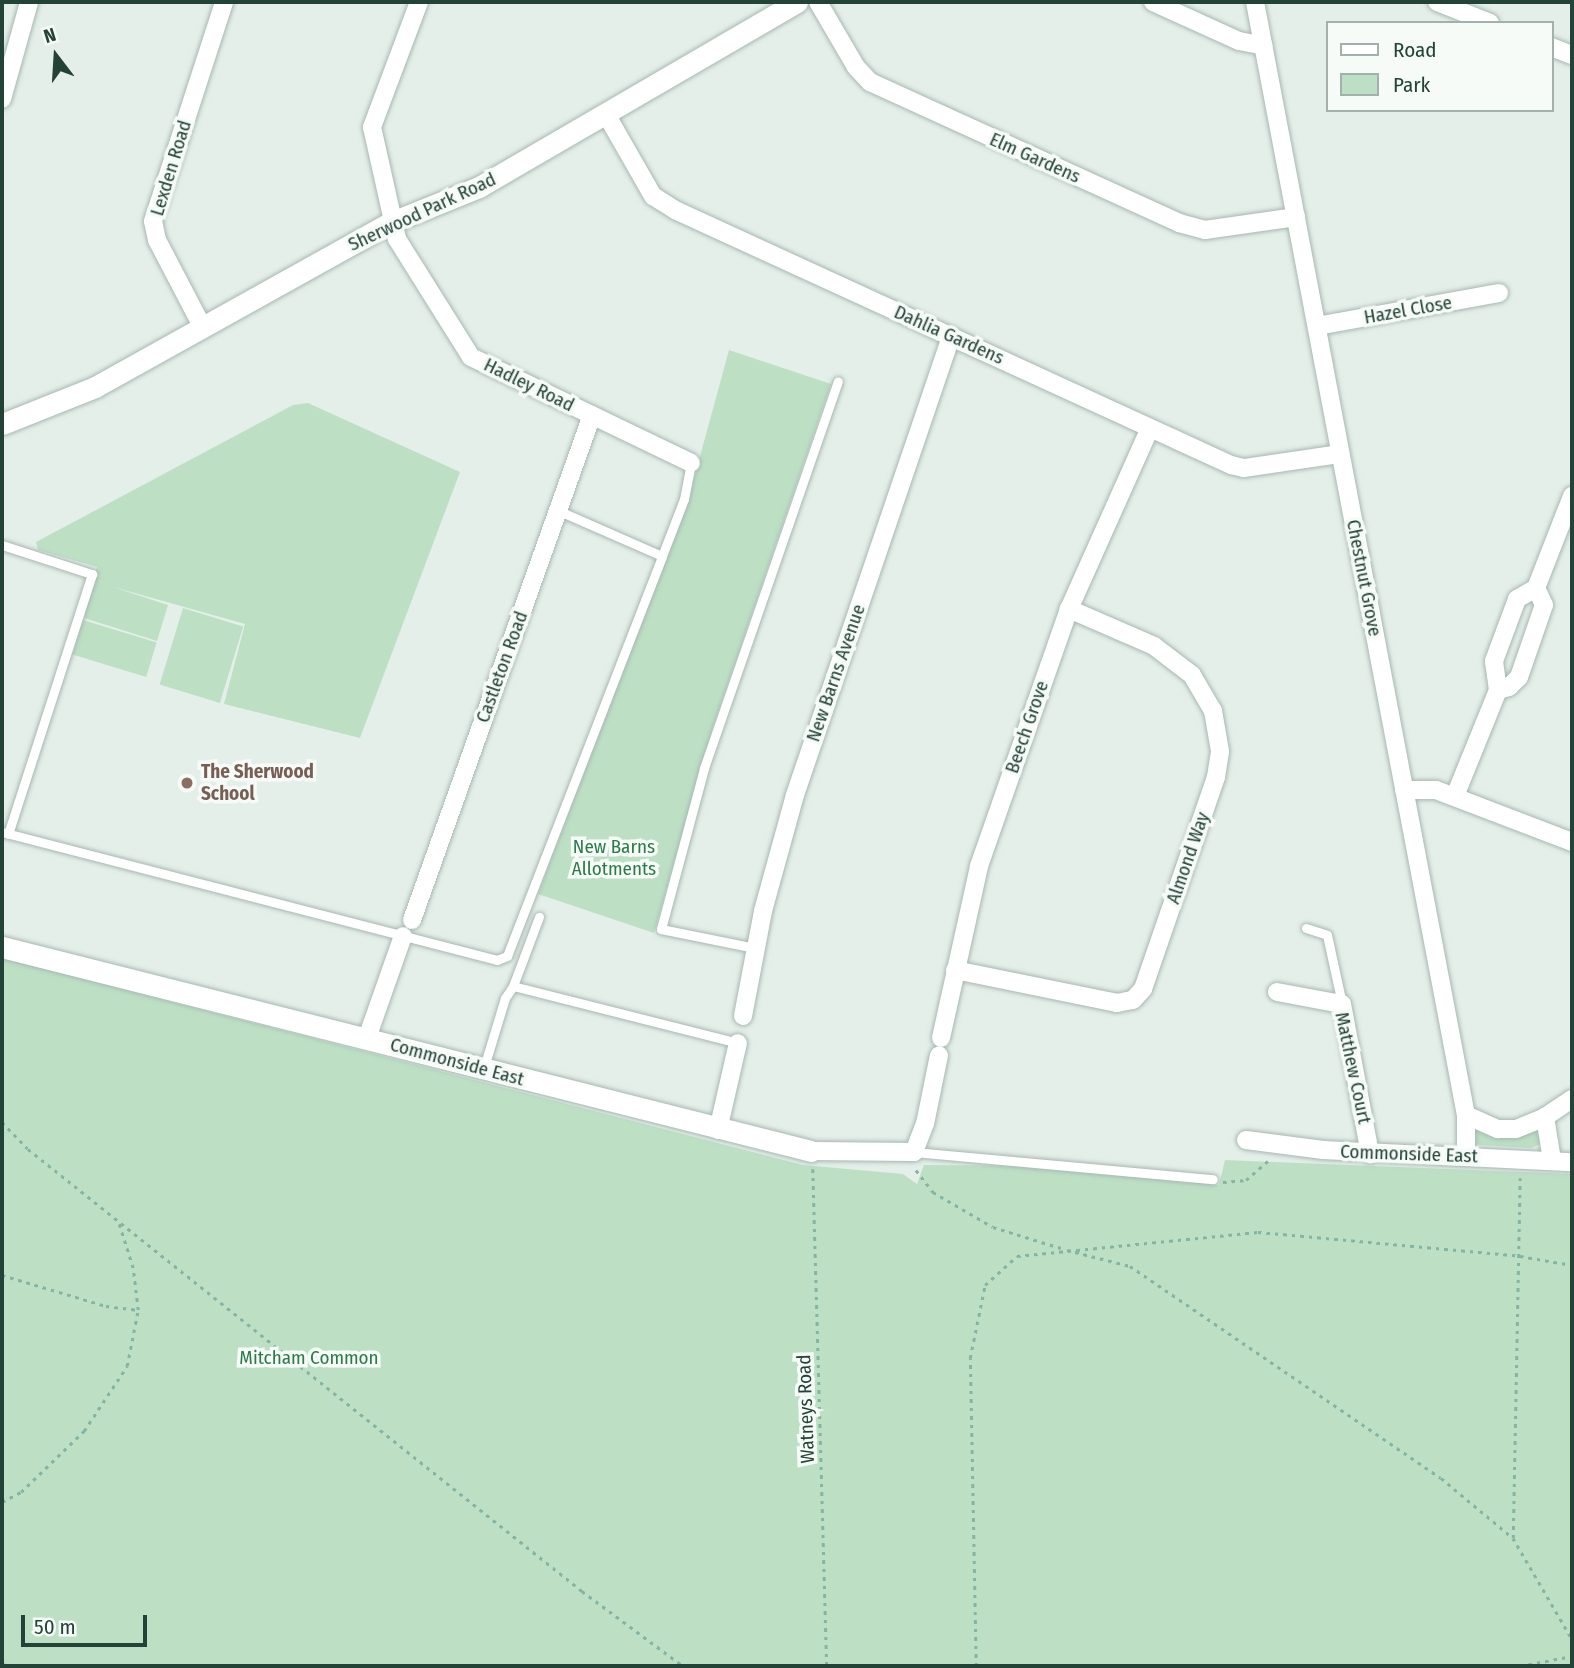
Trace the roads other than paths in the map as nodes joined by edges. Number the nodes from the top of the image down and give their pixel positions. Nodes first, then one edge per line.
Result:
1 (29, 2) edge
2 (224, 2) edge
3 (419, 2) edge
4 (797, 2) edge
5 (818, 2) edge
6 (1153, 2) edge
7 (1255, 2) edge
8 (1437, 2) edge
9 (1485, 21) edge
10 (1264, 46) junction
11 (1553, 48) edge
12 (1572, 55) edge
13 (2, 99) edge
14 (606, 114) junction
15 (1296, 217) junction
16 (392, 222) junction
17 (1499, 293) dead end
18 (1317, 326) junction
19 (203, 328) junction
20 (951, 337) junction
21 (838, 383) dead end
22 (592, 415) junction
23 (2, 424) edge
24 (1150, 428) junction
25 (1340, 454) junction
26 (691, 463) joint
27 (1572, 496) edge
28 (557, 510) junction
29 (1564, 543) edge
30 (2, 545) edge
31 (662, 556) junction
32 (1536, 589) junction
33 (1069, 609) junction
34 (1498, 690) junction
35 (1404, 790) junction
36 (1455, 796) junction
37 (5, 833) edge
38 (1572, 842) edge
39 (539, 916) dead end
40 (408, 928) junction
41 (1306, 928) dead end
42 (2, 947) edge
43 (755, 948) junction
44 (955, 970) junction
45 (513, 986) junction
46 (1277, 992) dead end
47 (1342, 1004) junction
48 (743, 1016) dead end
49 (367, 1038) junction
50 (738, 1043) joint
51 (484, 1069) junction
52 (1572, 1099) edge
53 (1466, 1115) junction
54 (1545, 1117) junction
55 (718, 1129) junction
56 (1246, 1140) dead end
57 (811, 1151) joint
58 (910, 1154) junction
59 (1370, 1154) junction
60 (1466, 1156) junction
61 (1552, 1160) junction
62 (1572, 1162) edge
63 (1213, 1180) road end

1 - 13 street
2 - 19 street, Lexden Road
3 - 16 street, Hadley Road
4 - 14 street, Sherwood Park Road
5 - 15 street, Elm Gardens
6 - 10 street
7 - 10 street, Chestnut Grove
8 - 9 street
10 - 15 street, Chestnut Grove
11 - 12 street
14 - 16 street, Sherwood Park Road
14 - 20 street, Dahlia Gardens
15 - 18 street, Chestnut Grove
16 - 19 street, Sherwood Park Road
16 - 22 street, Hadley Road
17 - 18 street, Hazel Close
18 - 25 street, Chestnut Grove
19 - 23 street, Sherwood Park Road
20 - 24 street, Dahlia Gardens
20 - 43 street, New Barns Avenue
21 - 43 lane
22 - 26 street, Hadley Road
22 - 28 street, Castleton Road
24 - 25 street, Dahlia Gardens
24 - 33 street, Beech Grove
25 - 35 street, Chestnut Grove
26 - 31 lane
27 - 29 street
28 - 31 lane
28 - 40 street, Castleton Road
29 - 32 street
30 - 37 lane
31 - 40 lane
32 - 34 street
32 - 34 street
33 - 44 street, Beech Grove
33 - 44 street, Almond Way
34 - 36 street
35 - 36 street
35 - 53 street, Chestnut Grove
36 - 38 street
37 - 40 lane
39 - 45 lane
40 - 49 street, Castleton Road
41 - 47 lane
42 - 49 street, Commonside East
43 - 48 street, New Barns Avenue
44 - 58 street, Beech Grove
45 - 50 lane
45 - 51 lane
46 - 47 street, Matthew Court
47 - 59 street, Matthew Court
49 - 51 street, Commonside East
50 - 55 street
51 - 55 street, Commonside East
52 - 54 street
53 - 54 street
53 - 60 street, Chestnut Grove
54 - 61 street
55 - 57 street, Commonside East
56 - 59 street, Commonside East
57 - 58 street, Commonside East
58 - 63 lane
59 - 60 street, Commonside East
60 - 61 street, Commonside East
61 - 62 street, Commonside East

